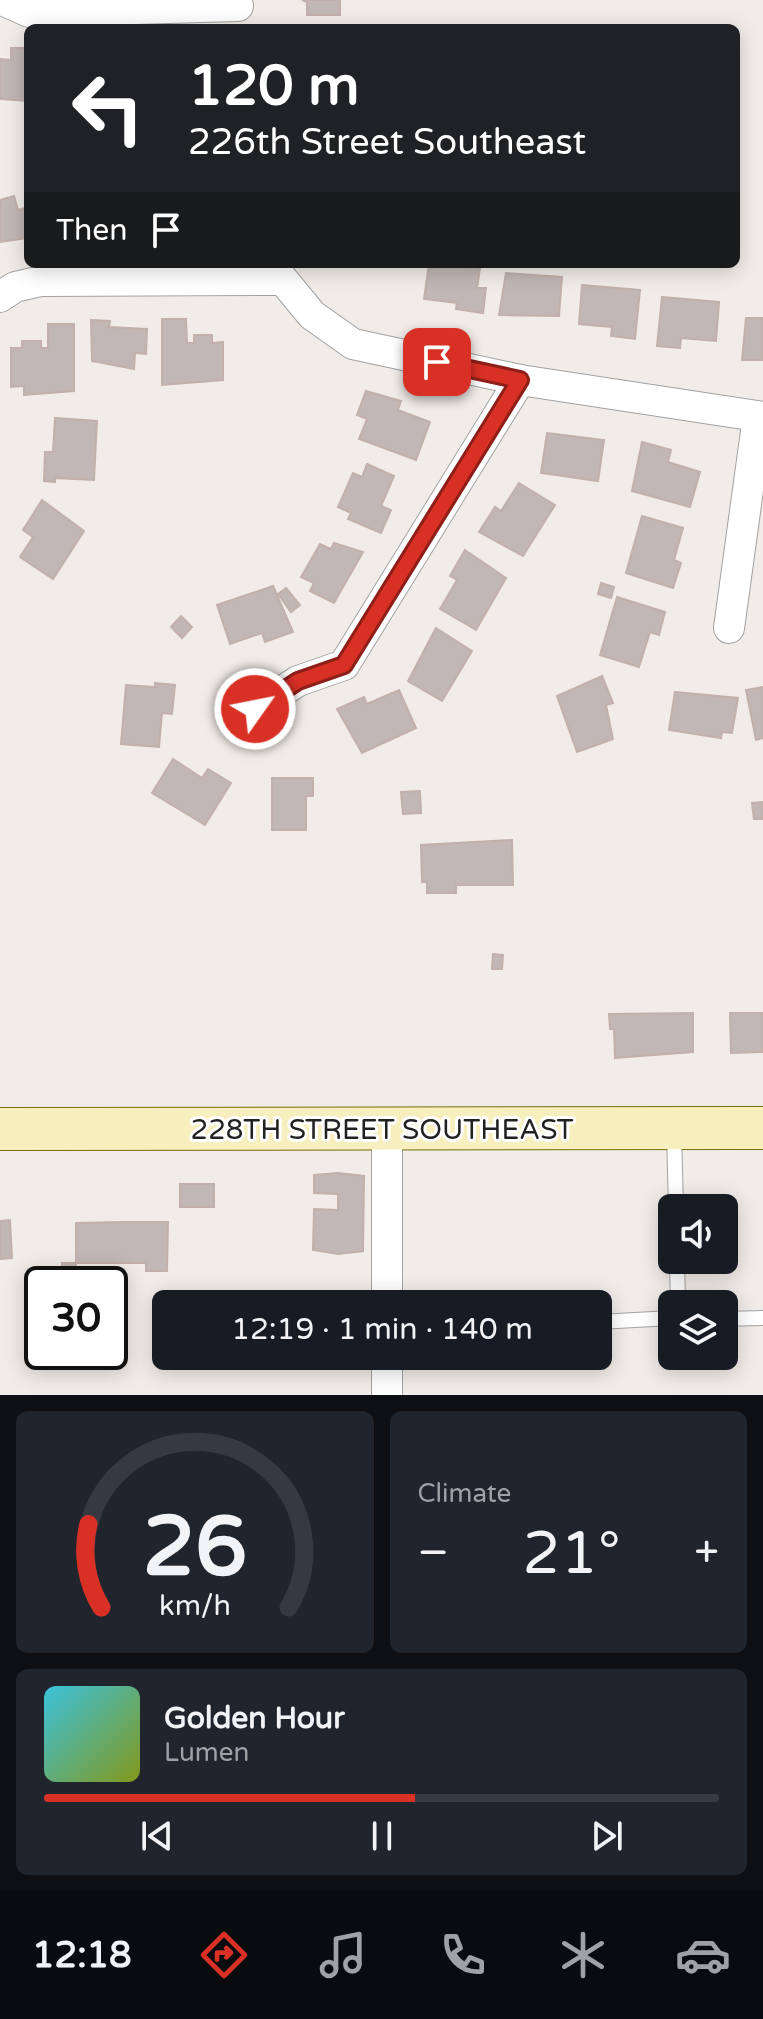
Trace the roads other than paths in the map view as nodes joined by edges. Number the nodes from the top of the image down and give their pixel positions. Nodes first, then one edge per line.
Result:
1 (2, 0) edge
2 (238, 11) edge
3 (275, 272) edge
4 (0, 297) edge
5 (520, 380) junction
6 (760, 417) edge
7 (729, 628) dead end
8 (255, 709) dead end
9 (763, 1128) edge
10 (0, 1129) edge
11 (674, 1129) junction
12 (387, 1130) junction
13 (676, 1194) edge
14 (387, 1290) edge
15 (763, 1318) edge
16 (658, 1319) edge
17 (738, 1319) edge
18 (612, 1321) edge
19 (387, 1370) edge
20 (387, 1395) edge

1 - 2 street
3 - 4 street
3 - 5 street
5 - 6 street
5 - 8 street
6 - 7 street
9 - 11 main road, 228TH STREET SOUTHEAST
10 - 12 main road, 228TH STREET SOUTHEAST
11 - 12 main road, 228TH STREET SOUTHEAST
11 - 13 lane
12 - 14 street
15 - 17 lane
16 - 18 lane
19 - 20 street

